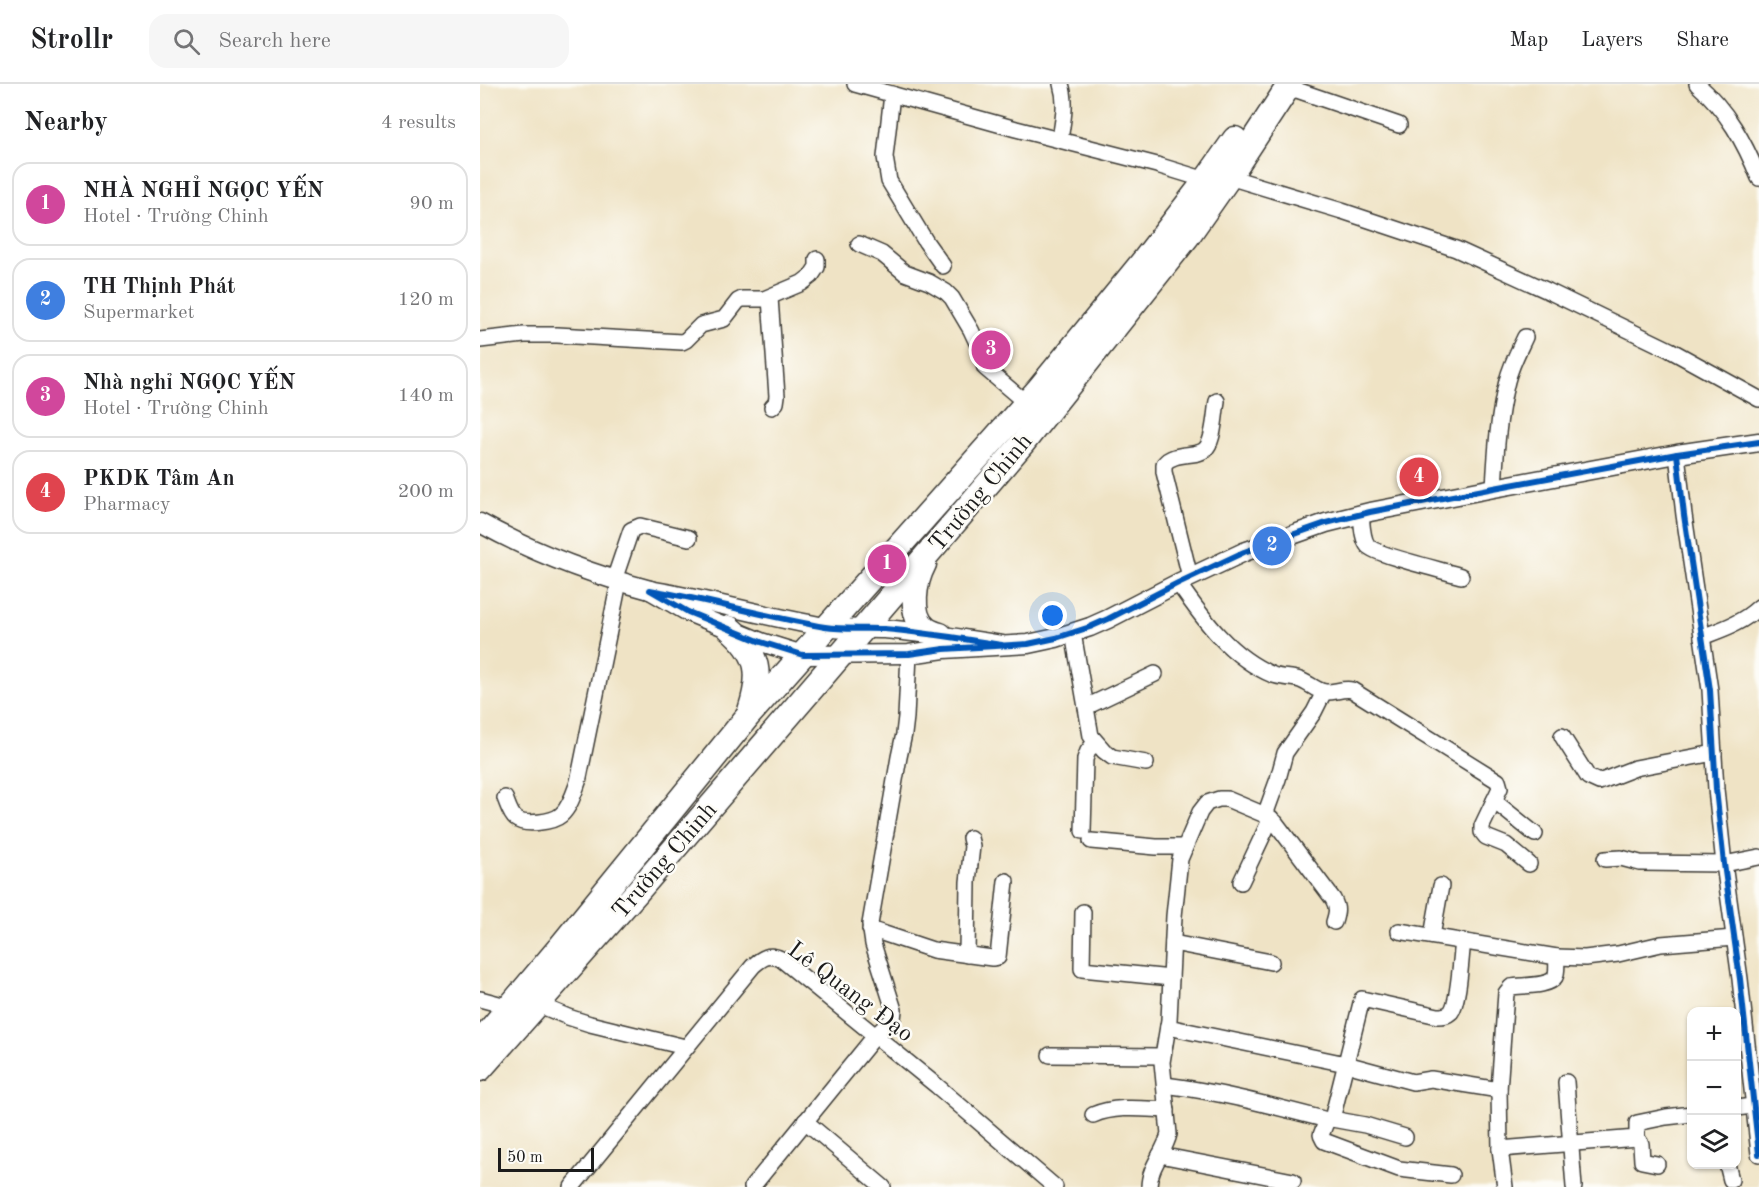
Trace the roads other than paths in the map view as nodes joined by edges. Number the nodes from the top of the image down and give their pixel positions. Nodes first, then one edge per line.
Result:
1 (855, 84) edge
2 (1061, 84) edge
3 (1697, 84) edge
4 (1283, 85) edge
5 (892, 94) junction
6 (1399, 125) dead end
7 (1060, 139) junction
8 (1218, 178) junction
9 (1759, 178) edge
10 (859, 244) dead end
11 (817, 259) dead end
12 (943, 266) dead end
13 (770, 298) junction
14 (1525, 338) dead end
15 (480, 340) edge
16 (1759, 399) edge
17 (1217, 401) dead end
18 (1026, 403) junction
19 (772, 407) dead end
20 (1759, 442) edge
21 (1677, 454) junction
22 (1494, 488) junction
23 (1361, 514) junction
24 (480, 523) edge
25 (689, 538) dead end
26 (932, 548) junction
27 (1461, 576) dead end
28 (1184, 580) junction
29 (616, 581) junction
30 (650, 590) junction
31 (1759, 607) edge
32 (827, 627) junction
33 (729, 628) junction
34 (863, 629) junction
35 (1073, 633) junction
36 (940, 635) junction
37 (1702, 637) junction
38 (1002, 645) junction
39 (909, 654) junction
40 (802, 655) junction
41 (841, 655) junction
42 (1155, 674) dead end
43 (1324, 692) junction
44 (1086, 707) junction
45 (748, 716) junction
46 (1562, 736) dead end
47 (1095, 742) junction
48 (1714, 753) junction
49 (1146, 763) dead end
50 (505, 798) dead end
51 (1494, 801) junction
52 (1268, 817) junction
53 (1535, 834) dead end
54 (970, 838) dead end
55 (1185, 847) junction
56 (1759, 857) edge
57 (1605, 859) dead end
58 (1530, 864) dead end
59 (1724, 864) junction
60 (1006, 881) dead end
61 (1241, 882) dead end
62 (1441, 886) dead end
63 (1083, 912) dead end
64 (1334, 922) dead end
65 (870, 929) junction
66 (1399, 931) dead end
67 (1432, 936) junction
68 (1734, 938) junction
69 (1463, 941) junction
70 (1173, 943) junction
71 (967, 955) junction
72 (1557, 957) junction
73 (1271, 962) dead end
74 (1172, 978) junction
75 (480, 999) edge
76 (537, 1004) junction
77 (510, 1007) junction
78 (1168, 1027) junction
79 (875, 1035) junction
80 (480, 1042) edge
81 (686, 1047) junction
82 (1753, 1049) edge
83 (1050, 1054) dead end
84 (1162, 1056) junction
85 (1346, 1064) junction
86 (480, 1069) edge
87 (1566, 1082) dead end
88 (1165, 1086) junction
89 (1499, 1090) junction
90 (1753, 1106) junction
91 (1741, 1108) edge
92 (1167, 1110) junction
93 (1687, 1114) edge
94 (1093, 1115) dead end
95 (1329, 1120) junction
96 (805, 1121) junction
97 (1405, 1137) dead end
98 (1637, 1138) junction
99 (1569, 1143) junction
100 (1500, 1149) junction
101 (1759, 1154) edge
102 (1160, 1155) junction
103 (1657, 1164) dead end
104 (1728, 1169) edge
105 (1451, 1175) dead end
106 (1731, 1180) dead end
107 (1293, 1181) dead end
108 (572, 1187) edge
109 (752, 1187) edge
110 (884, 1187) edge
111 (1055, 1187) edge
112 (1149, 1187) edge
113 (1505, 1187) edge
114 (1574, 1187) edge

1 - 5 street
2 - 7 street
3 - 9 street
4 - 6 street
4 - 8 highway, Trường Chinh
5 - 7 street
5 - 12 street
7 - 8 street
8 - 16 street
8 - 18 highway, Trường Chinh
8 - 26 highway, Trường Chinh
10 - 18 street
11 - 13 street
13 - 15 street
13 - 19 street
14 - 22 street
17 - 28 street
18 - 32 highway, Trường Chinh
20 - 21 street
21 - 22 street
21 - 37 street
22 - 23 street
23 - 27 street
23 - 28 street
24 - 29 street
25 - 29 street
26 - 34 highway, Trường Chinh
26 - 36 highway
28 - 35 street
28 - 43 street
29 - 30 street
29 - 50 street
30 - 32 street
30 - 33 street
31 - 37 street
32 - 34 street
32 - 40 highway, Trường Chinh
33 - 40 street
33 - 45 highway
34 - 36 street
34 - 41 highway, Trường Chinh
35 - 38 street
35 - 44 street
36 - 38 street
37 - 48 street
38 - 39 street
39 - 41 street
39 - 65 street
40 - 41 street
40 - 45 highway, Trường Chinh
41 - 76 highway, Trường Chinh
42 - 44 street
43 - 51 street
43 - 52 street
44 - 47 street
45 - 77 highway, Trường Chinh
46 - 48 street
47 - 49 street
47 - 55 street
48 - 59 street
51 - 53 street
51 - 58 street
52 - 55 street
52 - 61 street
52 - 64 street
54 - 71 street
55 - 70 street
56 - 59 street
57 - 59 street
59 - 68 street
60 - 71 street
62 - 67 street
63 - 74 street
65 - 71 street
65 - 79 street
66 - 67 street
67 - 69 street
68 - 72 street
68 - 82 street
69 - 72 street
69 - 85 street
70 - 73 street
70 - 74 street
72 - 89 street
74 - 78 street
75 - 77 street
76 - 81 street
76 - 86 highway, Trường Chinh
77 - 80 highway, Trường Chinh
78 - 84 street
78 - 85 street
79 - 81 street, Lê Quang Đạo
79 - 96 street
79 - 111 street, Lê Quang Đạo
81 - 108 street, Lê Quang Đạo
82 - 90 street
83 - 84 street
84 - 88 street
85 - 89 street
85 - 95 street
87 - 99 street
88 - 92 street
88 - 95 street
89 - 100 street
90 - 91 street
90 - 101 street
92 - 94 street
92 - 102 street
93 - 98 street
95 - 97 street
95 - 105 street
96 - 109 street
96 - 110 street
98 - 99 street
98 - 103 street
99 - 100 street
99 - 114 street
100 - 113 street
102 - 107 street
102 - 112 street
104 - 106 street

